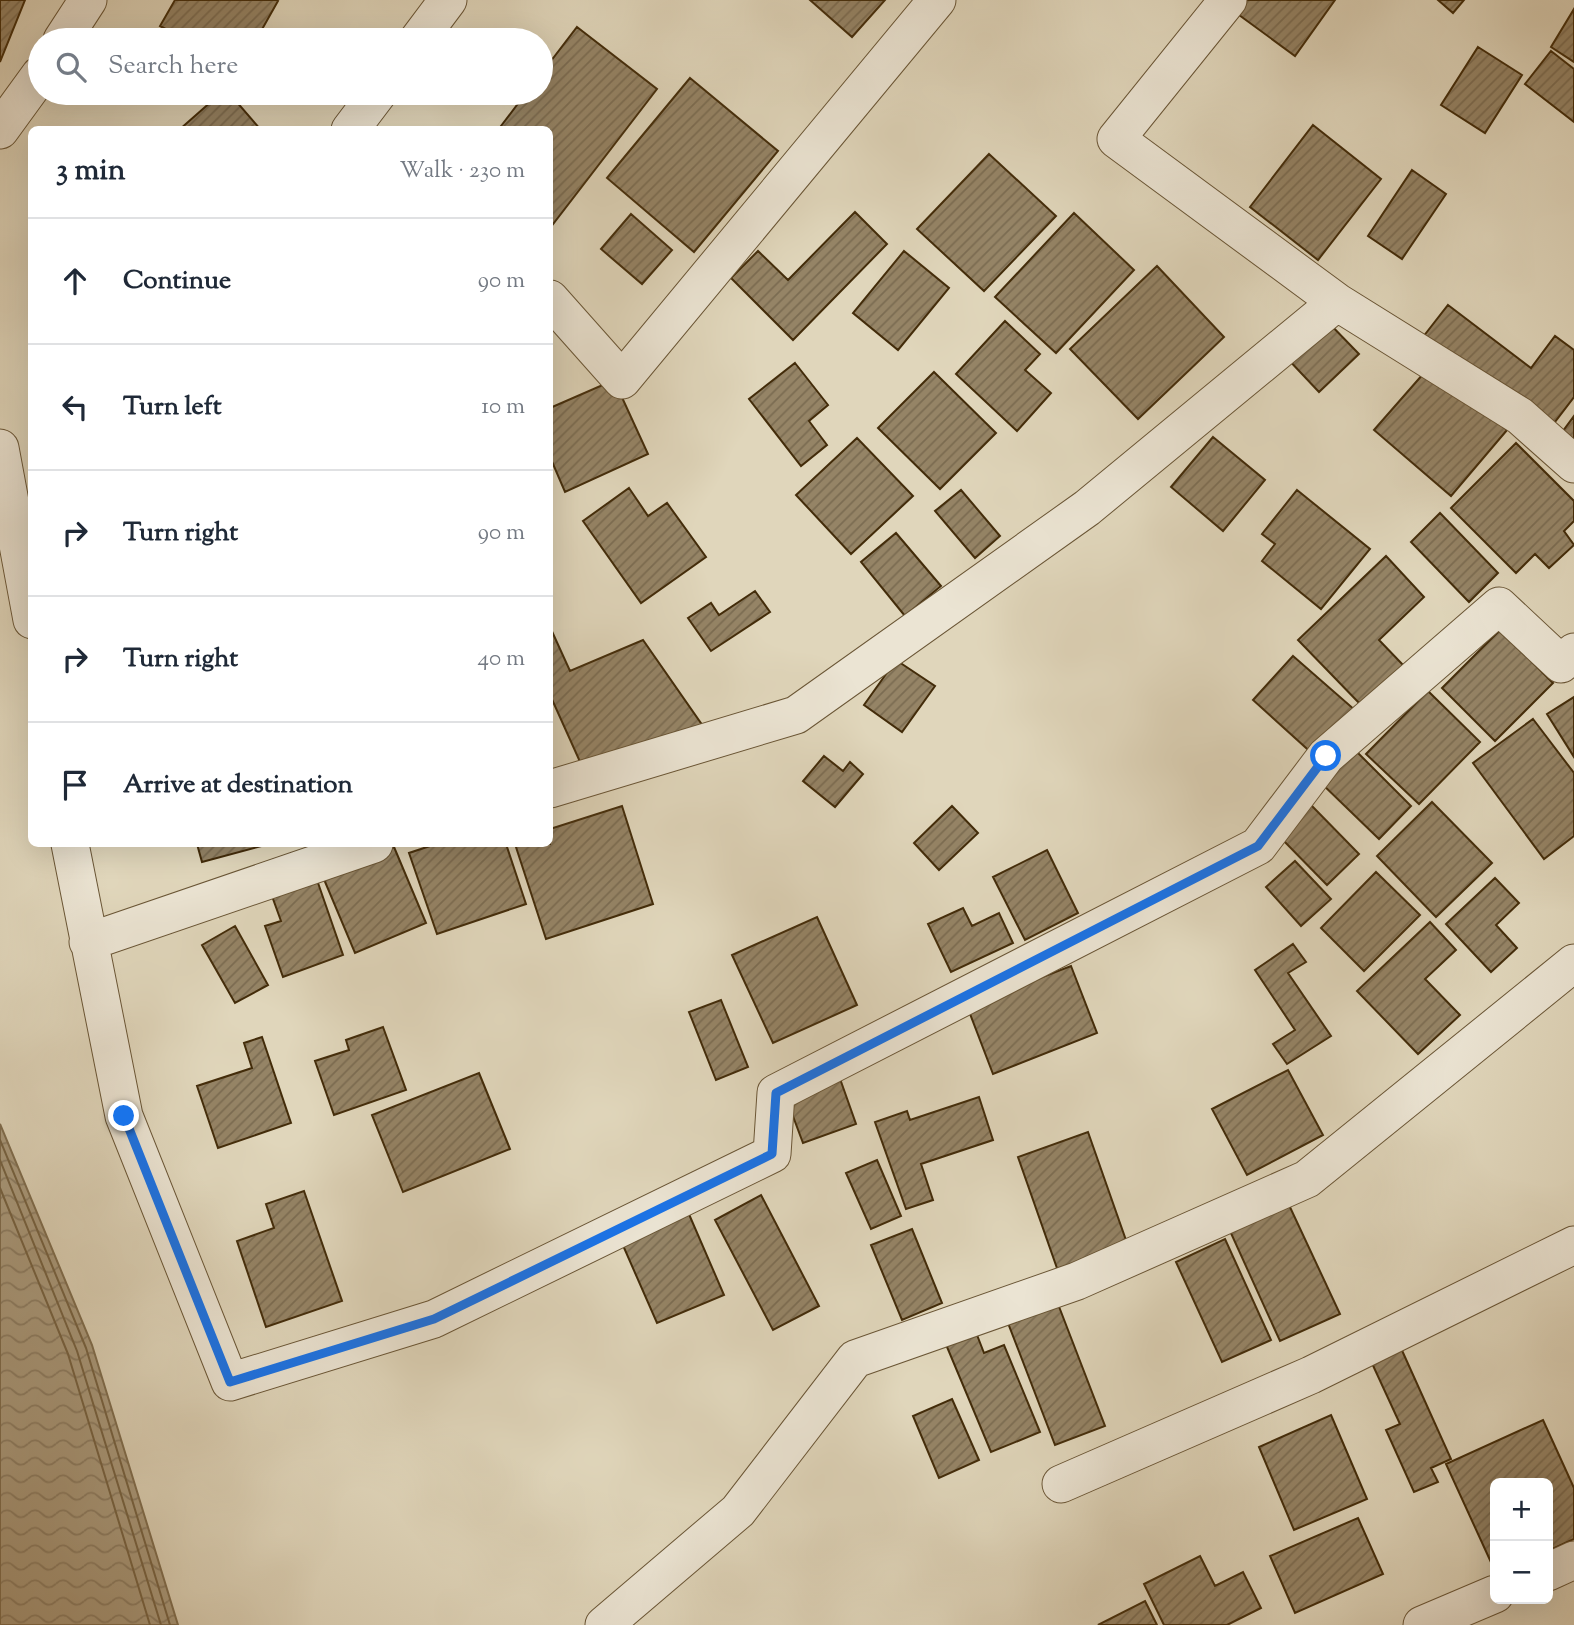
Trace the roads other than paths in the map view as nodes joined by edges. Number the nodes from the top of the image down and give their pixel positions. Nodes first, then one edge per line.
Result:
1 (88, 0) edge
2 (448, 0) edge
3 (937, 0) edge
4 (1228, 0) edge
5 (70, 28) edge
6 (427, 28) edge
7 (28, 92) edge
8 (369, 105) edge
9 (353, 126) edge
10 (0, 130) edge
11 (553, 302) edge
12 (1337, 302) junction
13 (13, 463) edge
14 (1574, 464) edge
15 (28, 587) edge
16 (1574, 652) edge
17 (553, 788) edge
18 (71, 847) edge
19 (365, 847) edge
20 (88, 942) junction
21 (1574, 963) edge
22 (1574, 1245) edge
23 (1061, 1483) dead end
24 (1574, 1560) edge
25 (1553, 1570) edge
26 (1490, 1596) edge
27 (604, 1625) edge
28 (1422, 1625) edge

1 - 5 street
2 - 6 street
3 - 11 street
4 - 12 street
7 - 10 street
8 - 9 street
12 - 14 street
12 - 17 street
13 - 15 street
16 - 20 street
18 - 20 street
19 - 20 street
21 - 27 street
22 - 23 street
24 - 25 street
26 - 28 street

